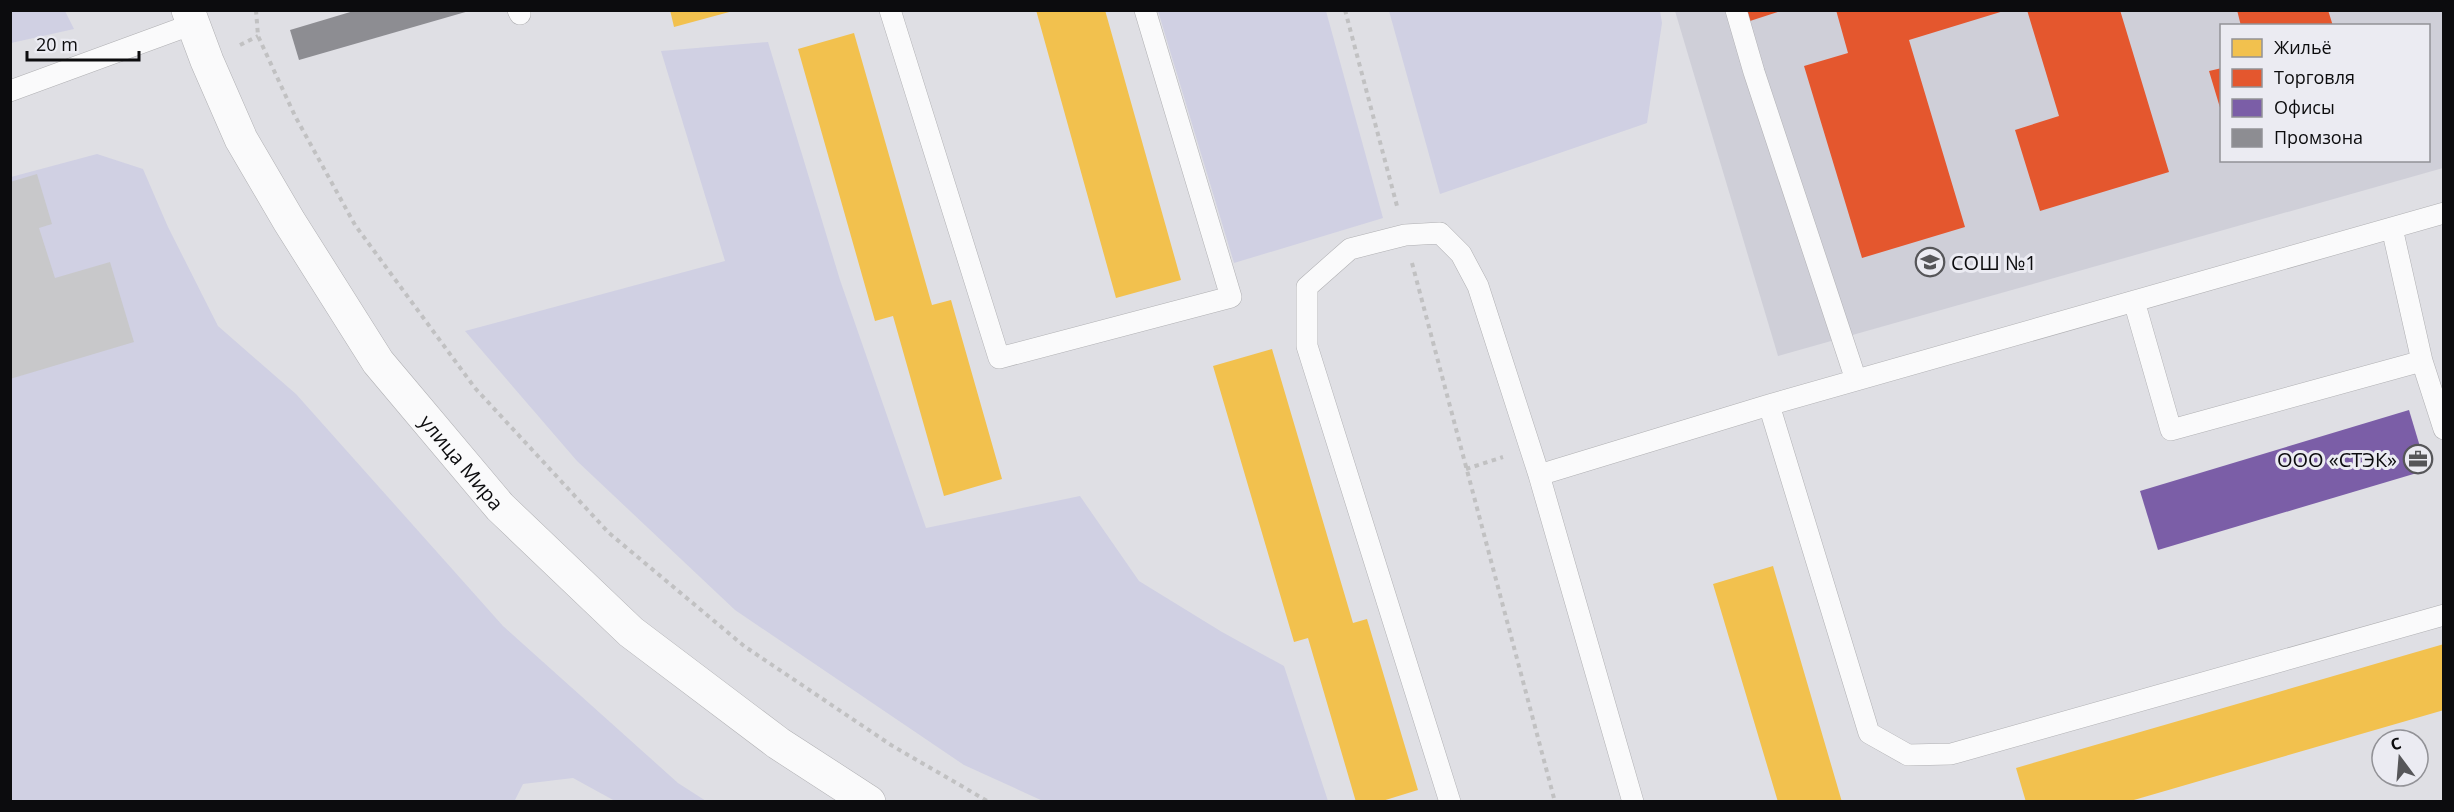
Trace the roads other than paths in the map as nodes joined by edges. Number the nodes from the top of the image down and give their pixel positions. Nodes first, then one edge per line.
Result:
1 (890, 10) edge
2 (1145, 10) edge
3 (1736, 10) edge
4 (191, 17) edge
5 (10, 92) edge
6 (2444, 213) edge
7 (2392, 228) junction
8 (2134, 301) junction
9 (2422, 361) junction
10 (1856, 380) junction
11 (1769, 405) junction
12 (2444, 429) edge
13 (1539, 475) junction
14 (2444, 615) edge
15 (869, 801) edge
16 (1449, 801) edge
17 (1633, 801) edge

1 - 2 lane
3 - 10 lane
4 - 5 lane
4 - 15 main road, улица Мира
6 - 7 lane
7 - 8 lane
7 - 9 lane
8 - 9 lane
8 - 10 lane
9 - 12 lane
10 - 11 lane
11 - 13 lane
11 - 14 lane
13 - 16 lane
13 - 17 lane

